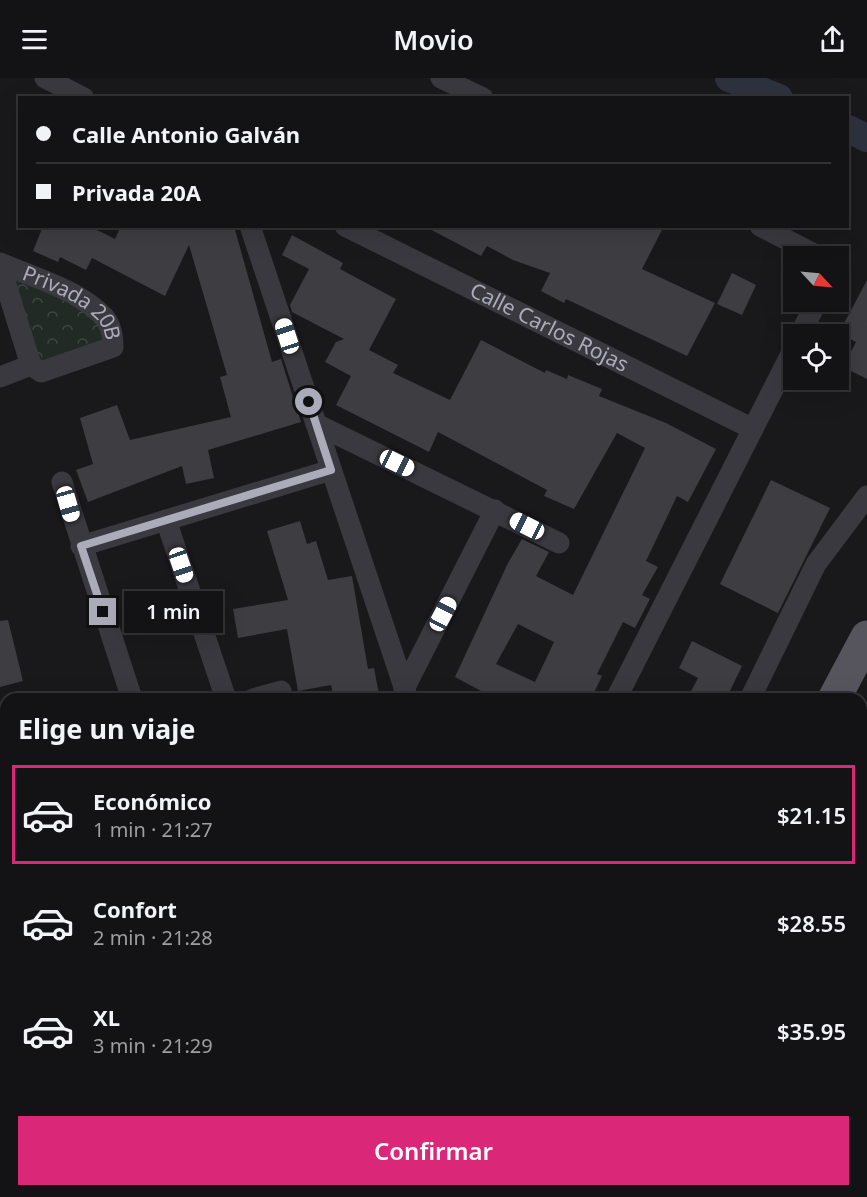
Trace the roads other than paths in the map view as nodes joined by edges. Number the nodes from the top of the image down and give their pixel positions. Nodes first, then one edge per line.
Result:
1 (45, 78) edge
2 (441, 78) edge
3 (80, 96) edge
4 (479, 96) edge
5 (251, 228) edge
6 (349, 228) edge
7 (764, 228) edge
8 (799, 246) edge
9 (0, 264) edge
10 (31, 365) junction
11 (783, 370) edge
12 (0, 377) edge
13 (316, 424) junction
14 (753, 429) junction
15 (331, 470) junction
16 (62, 482) dead end
17 (867, 496) edge
18 (495, 510) junction
19 (166, 520) junction
20 (559, 543) dead end
21 (81, 546) junction
22 (867, 637) edge
23 (281, 691) dead end
24 (130, 693) edge
25 (224, 693) edge
26 (274, 693) edge
27 (406, 693) edge
28 (406, 693) edge
29 (619, 693) edge
30 (753, 693) edge
31 (837, 693) edge

1 - 3 street
2 - 4 street
5 - 13 street
6 - 14 street, Calle Carlos Rojas
7 - 8 street
9 - 10 street, Privada 20B
9 - 10 street, Privada 20B
10 - 12 street, Privada 20B
11 - 14 street
13 - 15 street
13 - 18 street
14 - 29 street
15 - 19 street
15 - 27 street
16 - 21 street
17 - 30 street
18 - 20 street
18 - 28 street
19 - 21 street
19 - 25 street
21 - 24 street
22 - 31 main road
23 - 26 street

